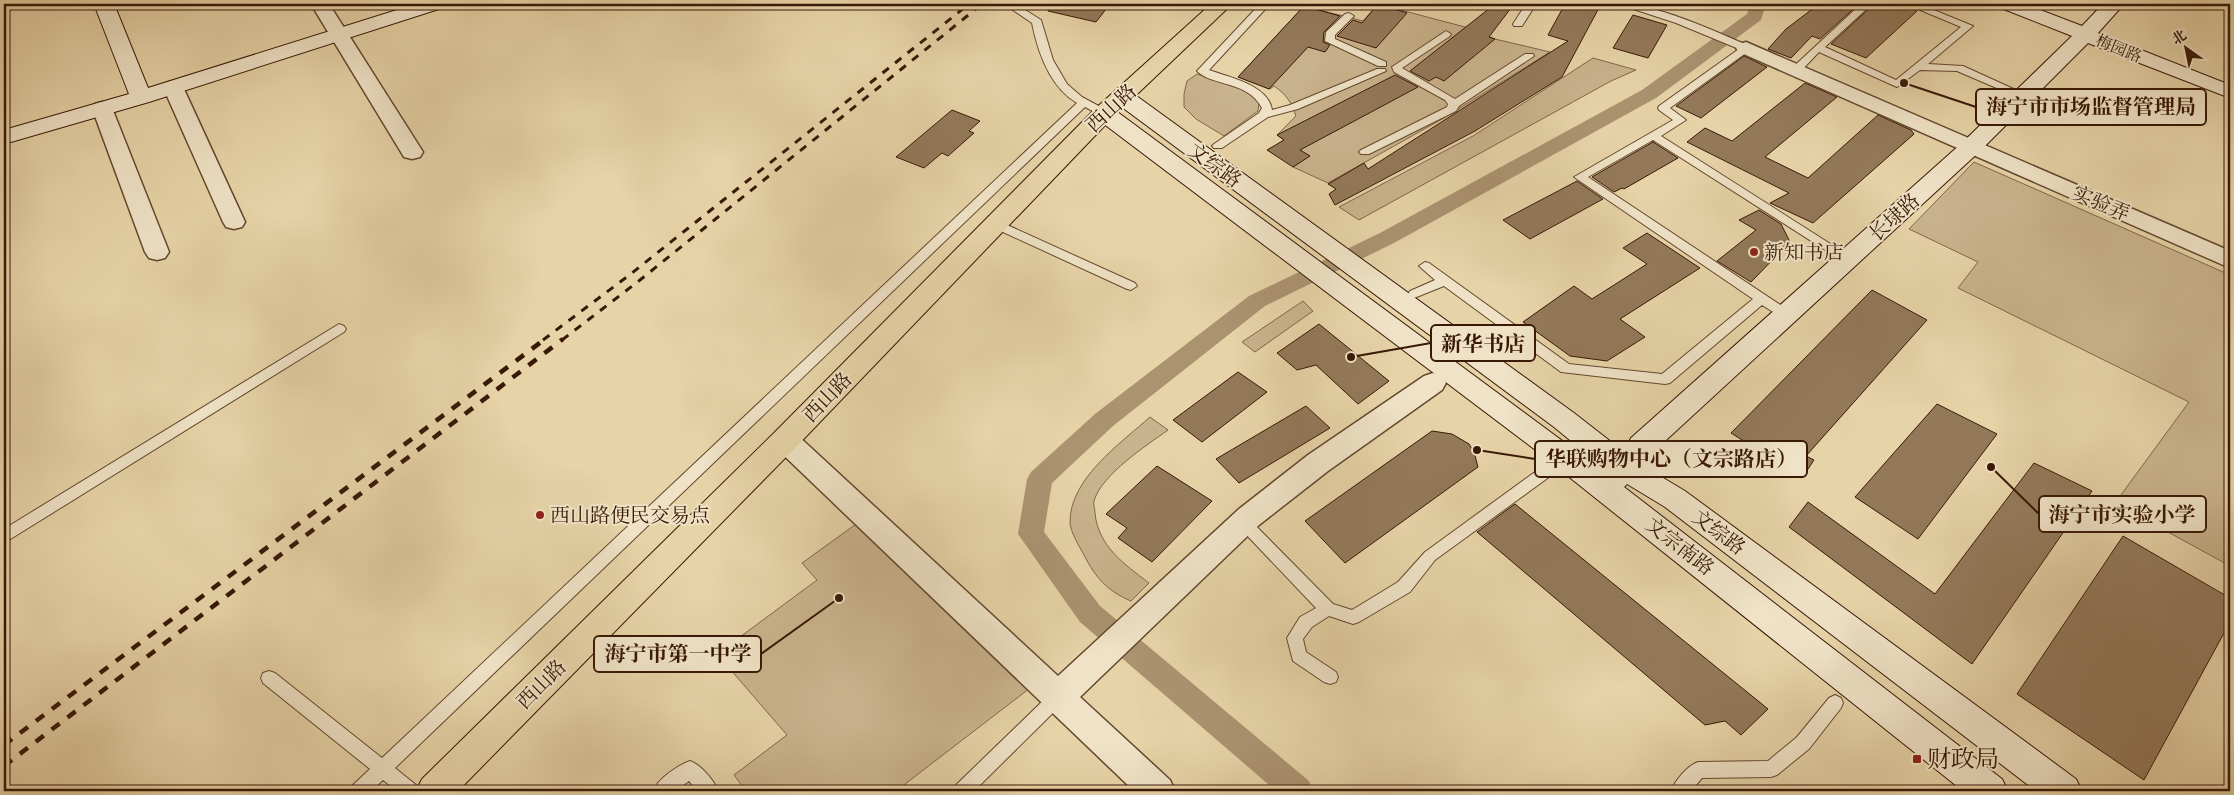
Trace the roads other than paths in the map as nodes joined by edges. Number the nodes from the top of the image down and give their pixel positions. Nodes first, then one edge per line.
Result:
1 (104, 4) edge
2 (320, 4) edge
3 (435, 4) edge
4 (1004, 4) edge
5 (1222, 4) edge
6 (1265, 4) edge
7 (1531, 4) edge
8 (1623, 4) edge
9 (1867, 4) edge
10 (1912, 4) edge
11 (2008, 4) edge
12 (2114, 4) edge
13 (1641, 6) edge
14 (1349, 16) dead end
15 (1518, 24) dead end
16 (340, 34) junction
17 (1446, 34) dead end
18 (2086, 34) junction
19 (1944, 45) junction
20 (1746, 48) junction
21 (1818, 48) junction
22 (1530, 56) dead end
23 (1382, 67) junction
24 (1918, 67) junction
25 (1959, 68) junction
26 (1397, 69) junction
27 (1796, 70) junction
28 (173, 86) junction
29 (2230, 92) edge
30 (2024, 96) junction
31 (141, 97) junction
32 (1104, 104) junction
33 (1454, 104) junction
34 (102, 108) junction
35 (1264, 115) junction
36 (1652, 135) junction
37 (4, 137) edge
38 (1218, 146) dead end
39 (1971, 147) junction
40 (412, 152) dead end
41 (1364, 152) dead end
42 (234, 222) dead end
43 (996, 224) junction
44 (157, 252) dead end
45 (1848, 258) junction
46 (2230, 260) edge
47 (1425, 266) dead end
48 (1444, 281) junction
49 (1131, 286) dead end
50 (1414, 294) dead end
51 (1761, 299) junction
52 (1786, 315) junction
53 (338, 329) dead end
54 (1433, 383) dead end
55 (785, 440) junction
56 (1566, 458) junction
57 (1615, 478) junction
58 (1243, 522) junction
59 (4, 537) edge
60 (1328, 609) junction
61 (1330, 677) dead end
62 (269, 678) dead end
63 (1068, 688) junction
64 (1836, 703) dead end
65 (381, 768) junction
66 (359, 791) edge
67 (410, 791) edge
68 (434, 791) edge
69 (662, 791) edge
70 (709, 791) edge
71 (962, 791) edge
72 (1158, 791) edge
73 (1680, 791) edge
74 (1990, 791) edge
75 (2064, 791) edge

1 - 31 street
2 - 16 street
3 - 16 street
4 - 32 lane
5 - 32 main road, 西山路
6 - 35 lane
7 - 15 lane
8 - 13 lane
9 - 21 lane
10 - 19 lane
11 - 18 street, 梅园路
12 - 18 street, 长埭路
13 - 20 lane
14 - 23 lane
16 - 28 street
16 - 40 street
17 - 26 lane
18 - 29 street, 梅园路
18 - 30 street, 长埭路
19 - 24 lane
19 - 25 lane
20 - 27 street, 实验弄
20 - 36 lane
21 - 24 lane
21 - 27 lane
22 - 33 lane
23 - 26 lane
23 - 35 lane
24 - 25 lane
25 - 30 lane
26 - 33 lane
27 - 39 street, 实验弄
28 - 31 street
28 - 42 street
30 - 39 street, 长埭路
31 - 34 street
32 - 43 main road, 西山路
32 - 56 street, 文宗南路
32 - 57 street, 文综路
32 - 65 lane
33 - 41 lane
34 - 37 street
34 - 44 street
35 - 38 lane
36 - 45 lane
36 - 51 lane
39 - 45 street, 长埭路
39 - 46 street, 实验弄
43 - 49 lane
43 - 55 main road, 西山路
45 - 52 street, 长埭路
47 - 48 lane
48 - 50 lane
48 - 51 lane
51 - 52 lane
52 - 57 street, 长埭路
53 - 59 lane
54 - 58 street
55 - 63 street
55 - 68 main road, 西山路
56 - 57 street, 文宗南路
56 - 60 lane
57 - 74 street, 文宗南路
57 - 75 street, 文综路
58 - 60 lane
58 - 63 street
60 - 61 lane
62 - 65 lane
63 - 71 lane
63 - 72 street
64 - 73 lane
65 - 66 lane
65 - 67 lane
69 - 70 lane

